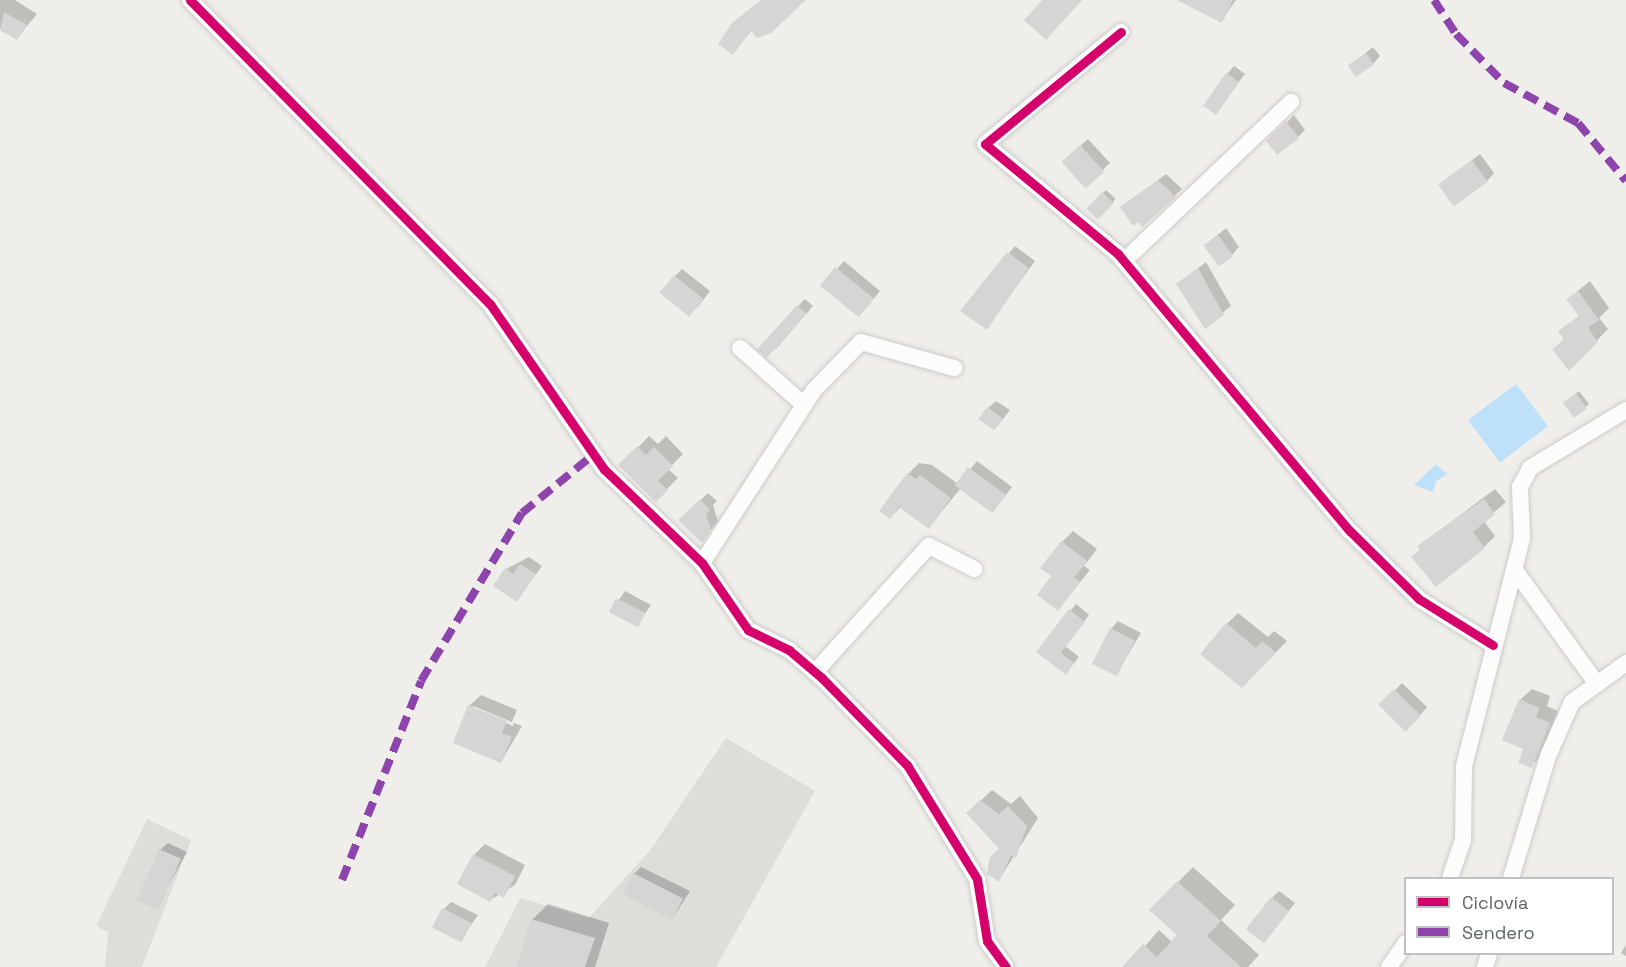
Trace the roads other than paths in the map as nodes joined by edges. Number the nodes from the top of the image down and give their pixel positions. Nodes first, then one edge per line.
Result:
1 (190, 0) edge
2 (1121, 32) dead end
3 (1291, 102) dead end
4 (1124, 261) junction
5 (740, 348) dead end
6 (954, 368) dead end
7 (804, 405) junction
8 (1626, 411) edge
9 (702, 562) junction
10 (974, 569) dead end
11 (1514, 569) junction
12 (1493, 645) junction
13 (1626, 663) edge
14 (815, 672) junction
15 (1597, 684) junction
16 (1451, 877) edge
17 (1512, 877) edge
18 (1404, 946) edge
19 (1006, 967) edge
20 (1389, 967) edge

1 - 9 street
2 - 4 street
3 - 4 street
4 - 12 street
5 - 7 street
6 - 7 street
7 - 9 street
8 - 11 street
9 - 14 street
10 - 14 street
11 - 12 street
11 - 15 street
12 - 16 street
13 - 15 street
14 - 19 street
15 - 17 street
18 - 20 street

